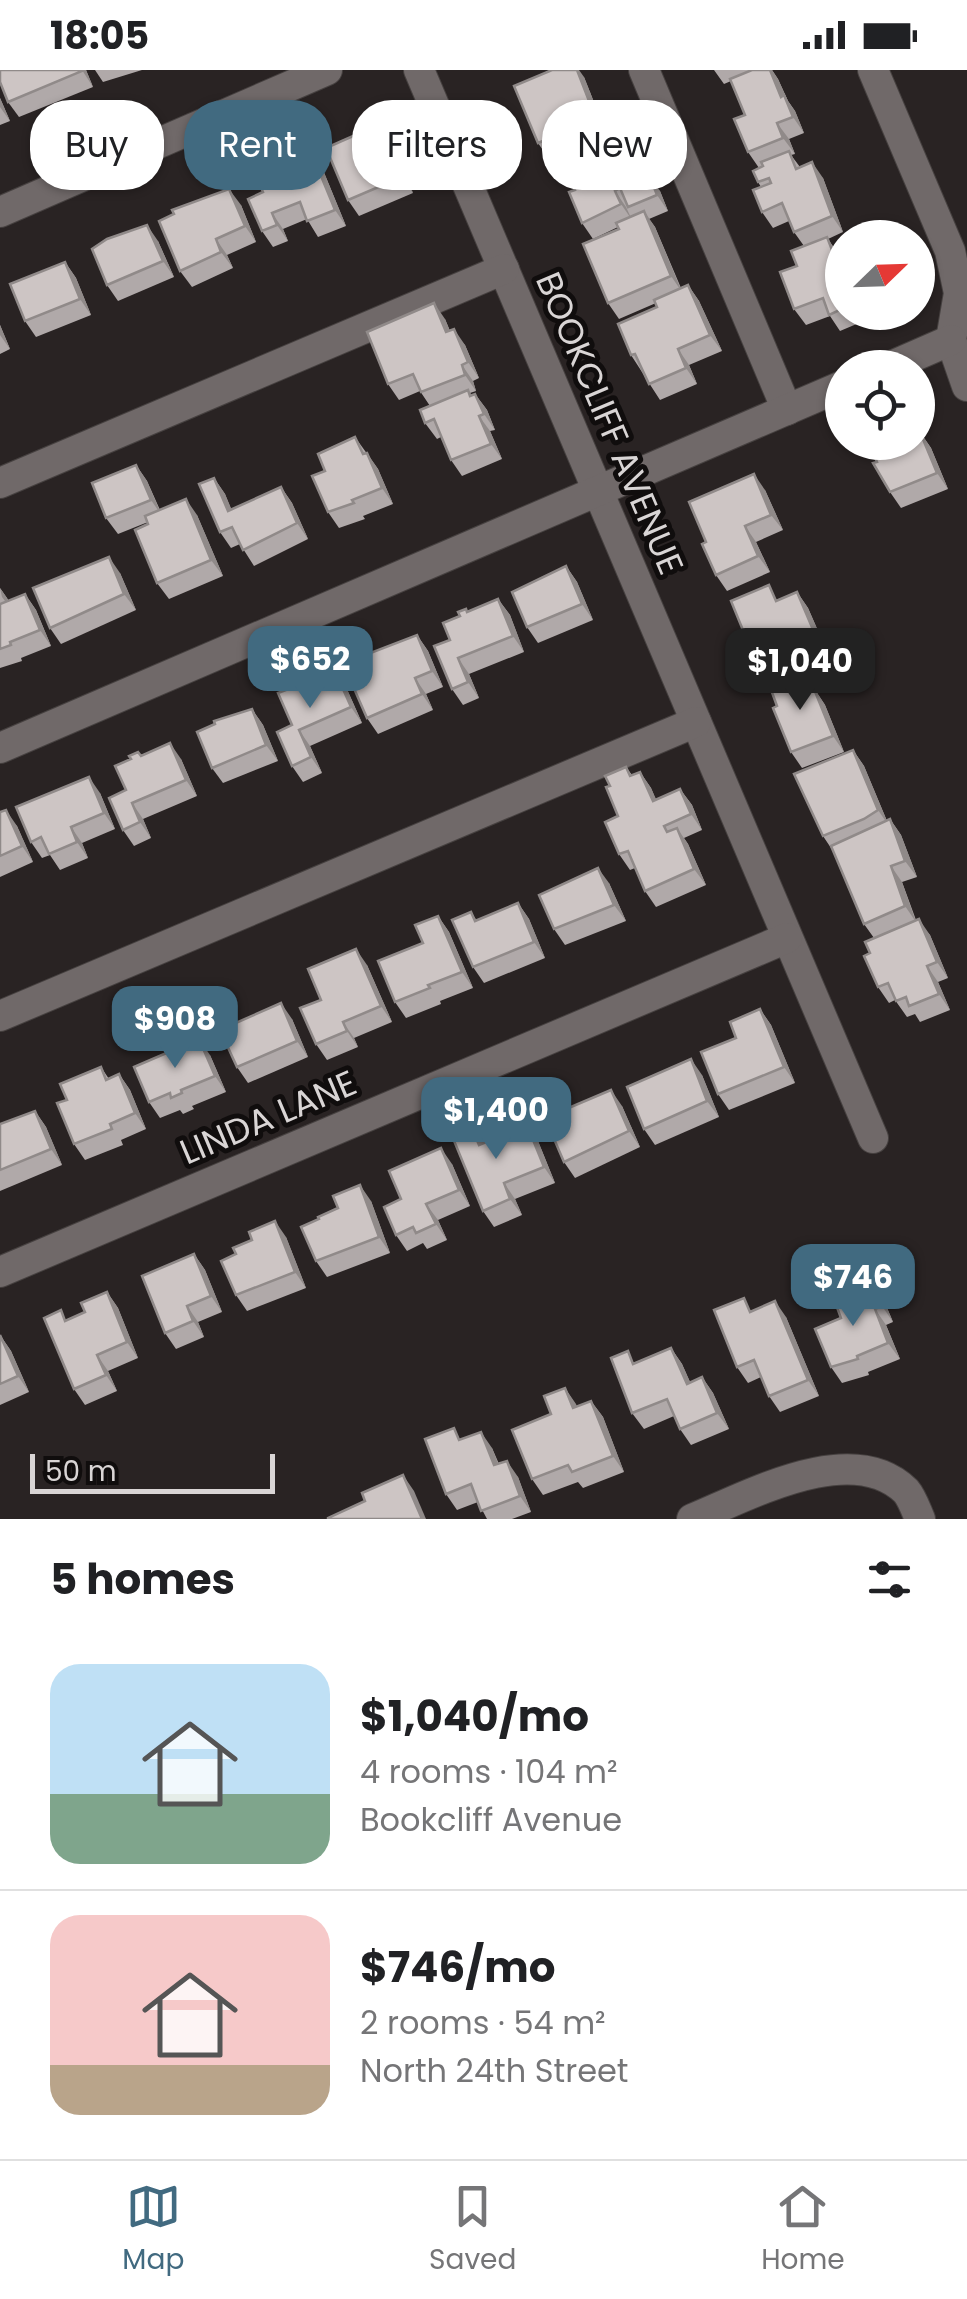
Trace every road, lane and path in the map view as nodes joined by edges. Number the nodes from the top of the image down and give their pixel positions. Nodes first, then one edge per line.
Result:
1 (327, 70) edge
2 (419, 70) edge
3 (644, 70) edge
4 (873, 70) edge
5 (0, 212) edge
6 (504, 269) junction
7 (951, 340) junction
8 (928, 350) edge
9 (967, 386) edge
10 (825, 393) edge
11 (787, 410) junction
12 (0, 483) edge
13 (598, 490) junction
14 (696, 722) junction
15 (0, 748) edge
16 (786, 938) junction
17 (0, 1016) edge
18 (873, 1138) dead end
19 (0, 1272) edge
20 (914, 1506) edge
21 (692, 1519) edge

1 - 5 street
2 - 6 street, BOOKCLIFF AVENUE
3 - 11 street
4 - 7 street
6 - 12 street
6 - 13 street, BOOKCLIFF AVENUE
7 - 8 street
7 - 9 street
10 - 11 street
11 - 13 street
13 - 14 street, BOOKCLIFF AVENUE
13 - 15 street
14 - 16 street, BOOKCLIFF AVENUE
14 - 17 street
16 - 18 street, BOOKCLIFF AVENUE
16 - 19 street, LINDA LANE
20 - 21 street

